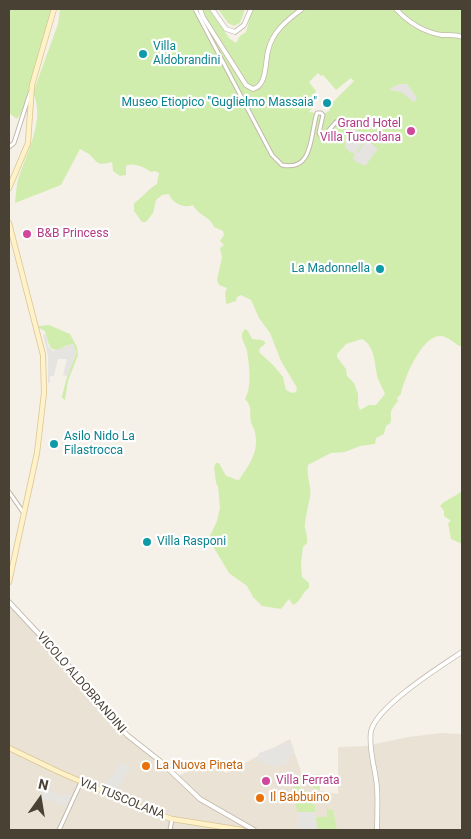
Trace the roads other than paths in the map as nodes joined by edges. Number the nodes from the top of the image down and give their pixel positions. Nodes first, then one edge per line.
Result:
1 (54, 9) edge
2 (194, 9) edge
3 (200, 9) edge
4 (212, 9) edge
5 (250, 9) edge
6 (302, 9) edge
7 (396, 9) edge
8 (462, 37) edge
9 (31, 91) junction
10 (20, 122) junction
11 (336, 122) dead end
12 (30, 125) junction
13 (9, 147) edge
14 (9, 188) edge
15 (9, 223) edge
16 (9, 492) edge
17 (23, 512) junction
18 (9, 582) edge
19 (9, 602) edge
20 (462, 652) edge
21 (9, 748) edge
22 (81, 782) junction
23 (172, 819) junction
24 (244, 829) edge
25 (59, 830) edge
26 (170, 830) edge
27 (254, 830) edge
28 (377, 830) edge

1 - 9 main road
2 - 11 street
3 - 6 street
4 - 5 street
7 - 8 street
9 - 10 street
9 - 12 main road
10 - 12 street
10 - 13 street
12 - 14 main road
15 - 17 main road
16 - 17 street
17 - 18 main road
19 - 24 street, VICOLO ALDOBRANDINI
20 - 28 street
21 - 22 main road, VIA TUSCOLANA
22 - 23 main road, VIA TUSCOLANA
22 - 25 street
23 - 24 main road, VIA TUSCOLANA
23 - 26 street
24 - 27 street, VICOLO ALDOBRANDINI

